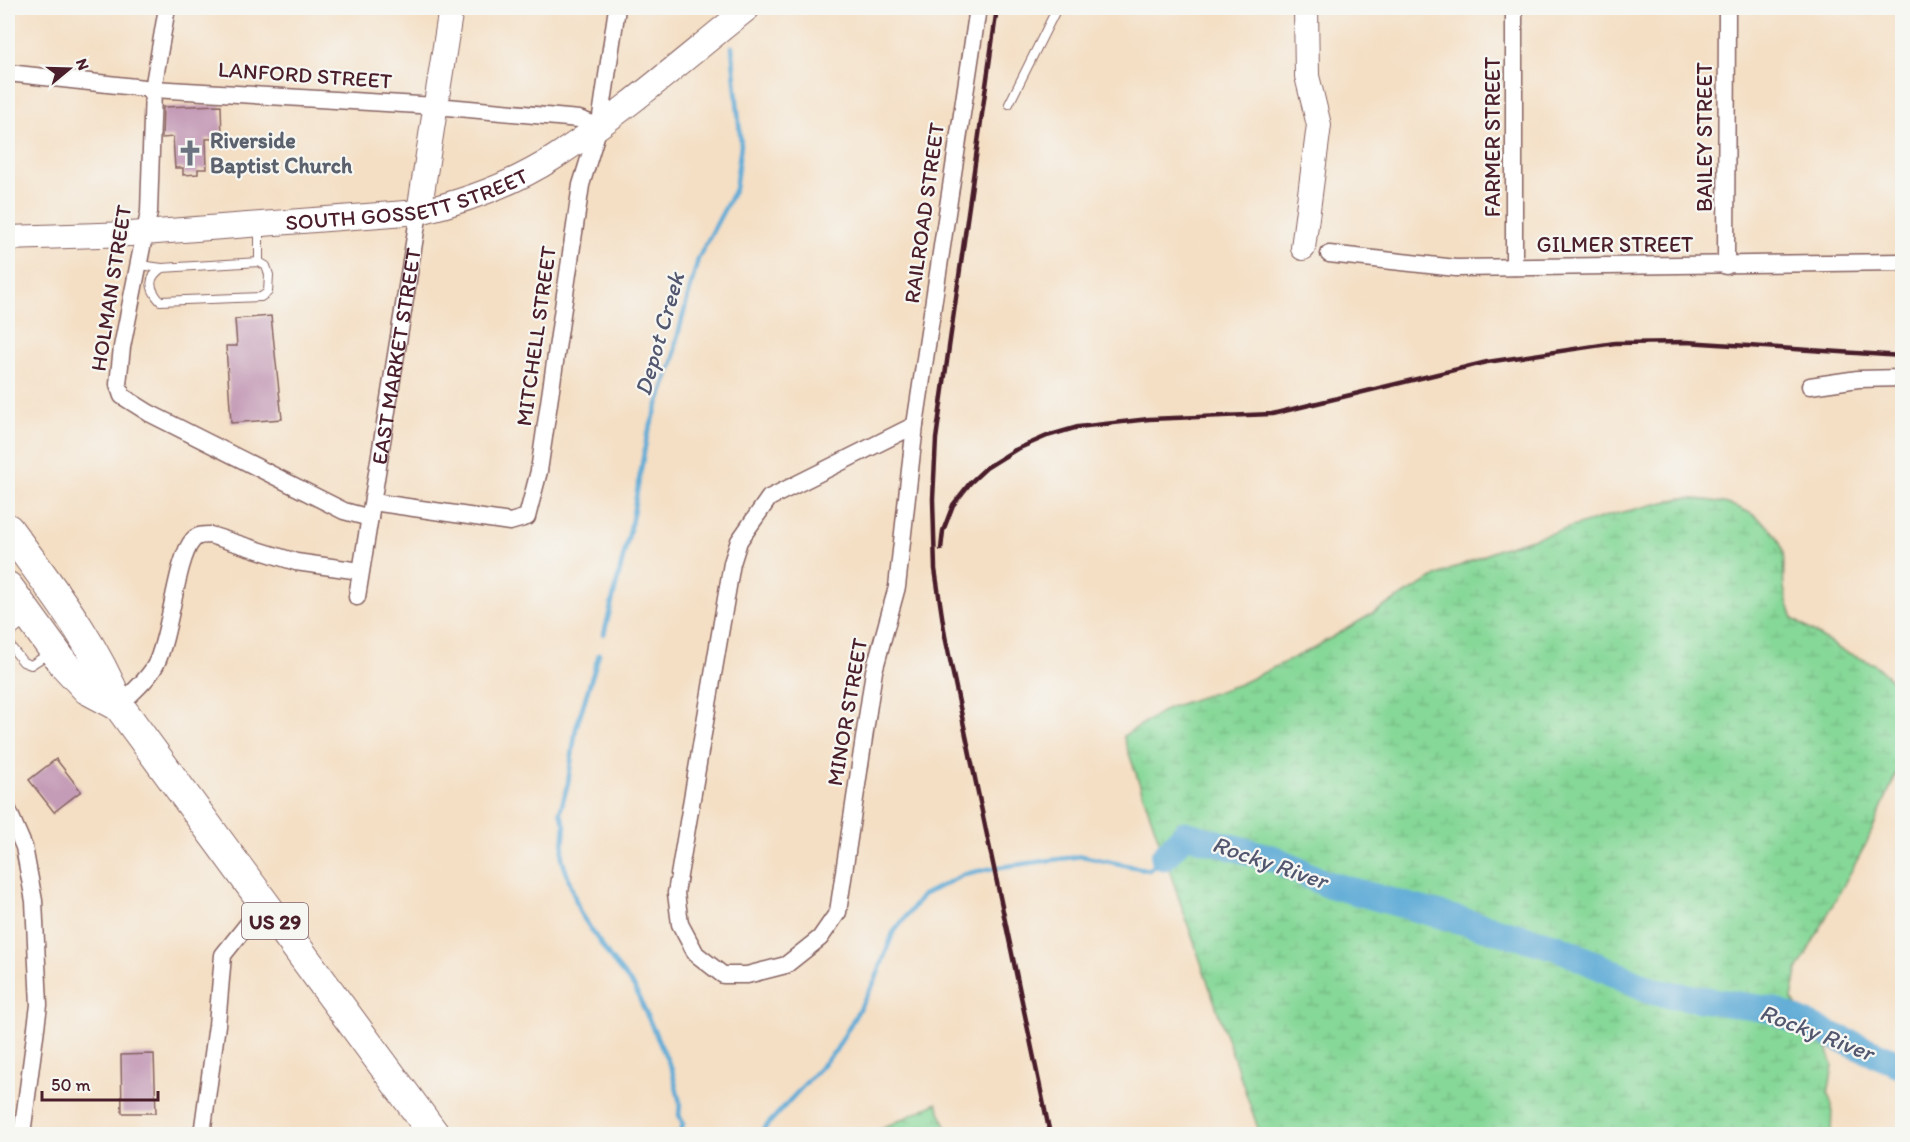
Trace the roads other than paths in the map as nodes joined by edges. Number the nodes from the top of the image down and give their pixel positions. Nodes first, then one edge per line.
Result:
1 (167, 8) edge
2 (451, 8) edge
3 (617, 8) edge
4 (748, 8) edge
5 (978, 8) edge
6 (1057, 8) edge
7 (1306, 8) edge
8 (1514, 8) edge
9 (1727, 8) edge
10 (8, 73) edge
11 (153, 89) junction
12 (1009, 104) dead end
13 (436, 106) junction
14 (598, 126) junction
15 (420, 212) junction
16 (259, 224) junction
17 (145, 233) junction
18 (8, 238) edge
19 (1303, 248) dead end
20 (1329, 254) dead end
21 (259, 262) junction
22 (1902, 262) edge
23 (140, 266) junction
24 (1726, 266) junction
25 (1514, 267) junction
26 (162, 268) junction
27 (1902, 378) edge
28 (1810, 386) dead end
29 (915, 425) junction
30 (372, 510) junction
31 (8, 529) edge
32 (360, 571) junction
33 (9, 592) edge
34 (357, 597) dead end
35 (19, 626) edge
36 (8, 643) edge
37 (54, 650) junction
38 (119, 706) junction
39 (8, 810) edge
40 (263, 905) junction
41 (22, 1134) edge
42 (202, 1134) edge
43 (434, 1134) edge

1 - 11 street, HOLMAN STREET
2 - 13 main road, EAST MARKET STREET
3 - 14 street, MITCHELL STREET
4 - 14 main road, SOUTH GOSSETT STREET
5 - 29 street, RAILROAD STREET
6 - 12 lane
7 - 19 main road
8 - 25 street, FARMER STREET
9 - 24 street, BAILEY STREET
10 - 11 street, LANFORD STREET
11 - 13 street, LANFORD STREET
11 - 17 street, HOLMAN STREET
13 - 14 street, LANFORD STREET
13 - 15 main road, EAST MARKET STREET
14 - 15 main road, SOUTH GOSSETT STREET
14 - 30 street, MITCHELL STREET
15 - 16 main road, SOUTH GOSSETT STREET
15 - 30 street, EAST MARKET STREET
16 - 17 main road, SOUTH GOSSETT STREET
16 - 21 lane
17 - 18 main road, SOUTH GOSSETT STREET
17 - 23 street, HOLMAN STREET
20 - 25 street, GILMER STREET
21 - 26 lane
21 - 26 lane
22 - 24 street, GILMER STREET
23 - 26 lane
23 - 30 street, HOLMAN STREET
24 - 25 street, GILMER STREET
27 - 28 street
29 - 29 street, MINOR STREET
30 - 32 street, EAST MARKET STREET
31 - 38 highway, US 29
32 - 34 street, EAST MARKET STREET
32 - 38 street
33 - 35 highway, US 29
35 - 37 highway, US 29
36 - 37 lane
37 - 38 highway, US 29
38 - 40 highway, US 29
39 - 41 street
40 - 42 street
40 - 43 highway, US 29

